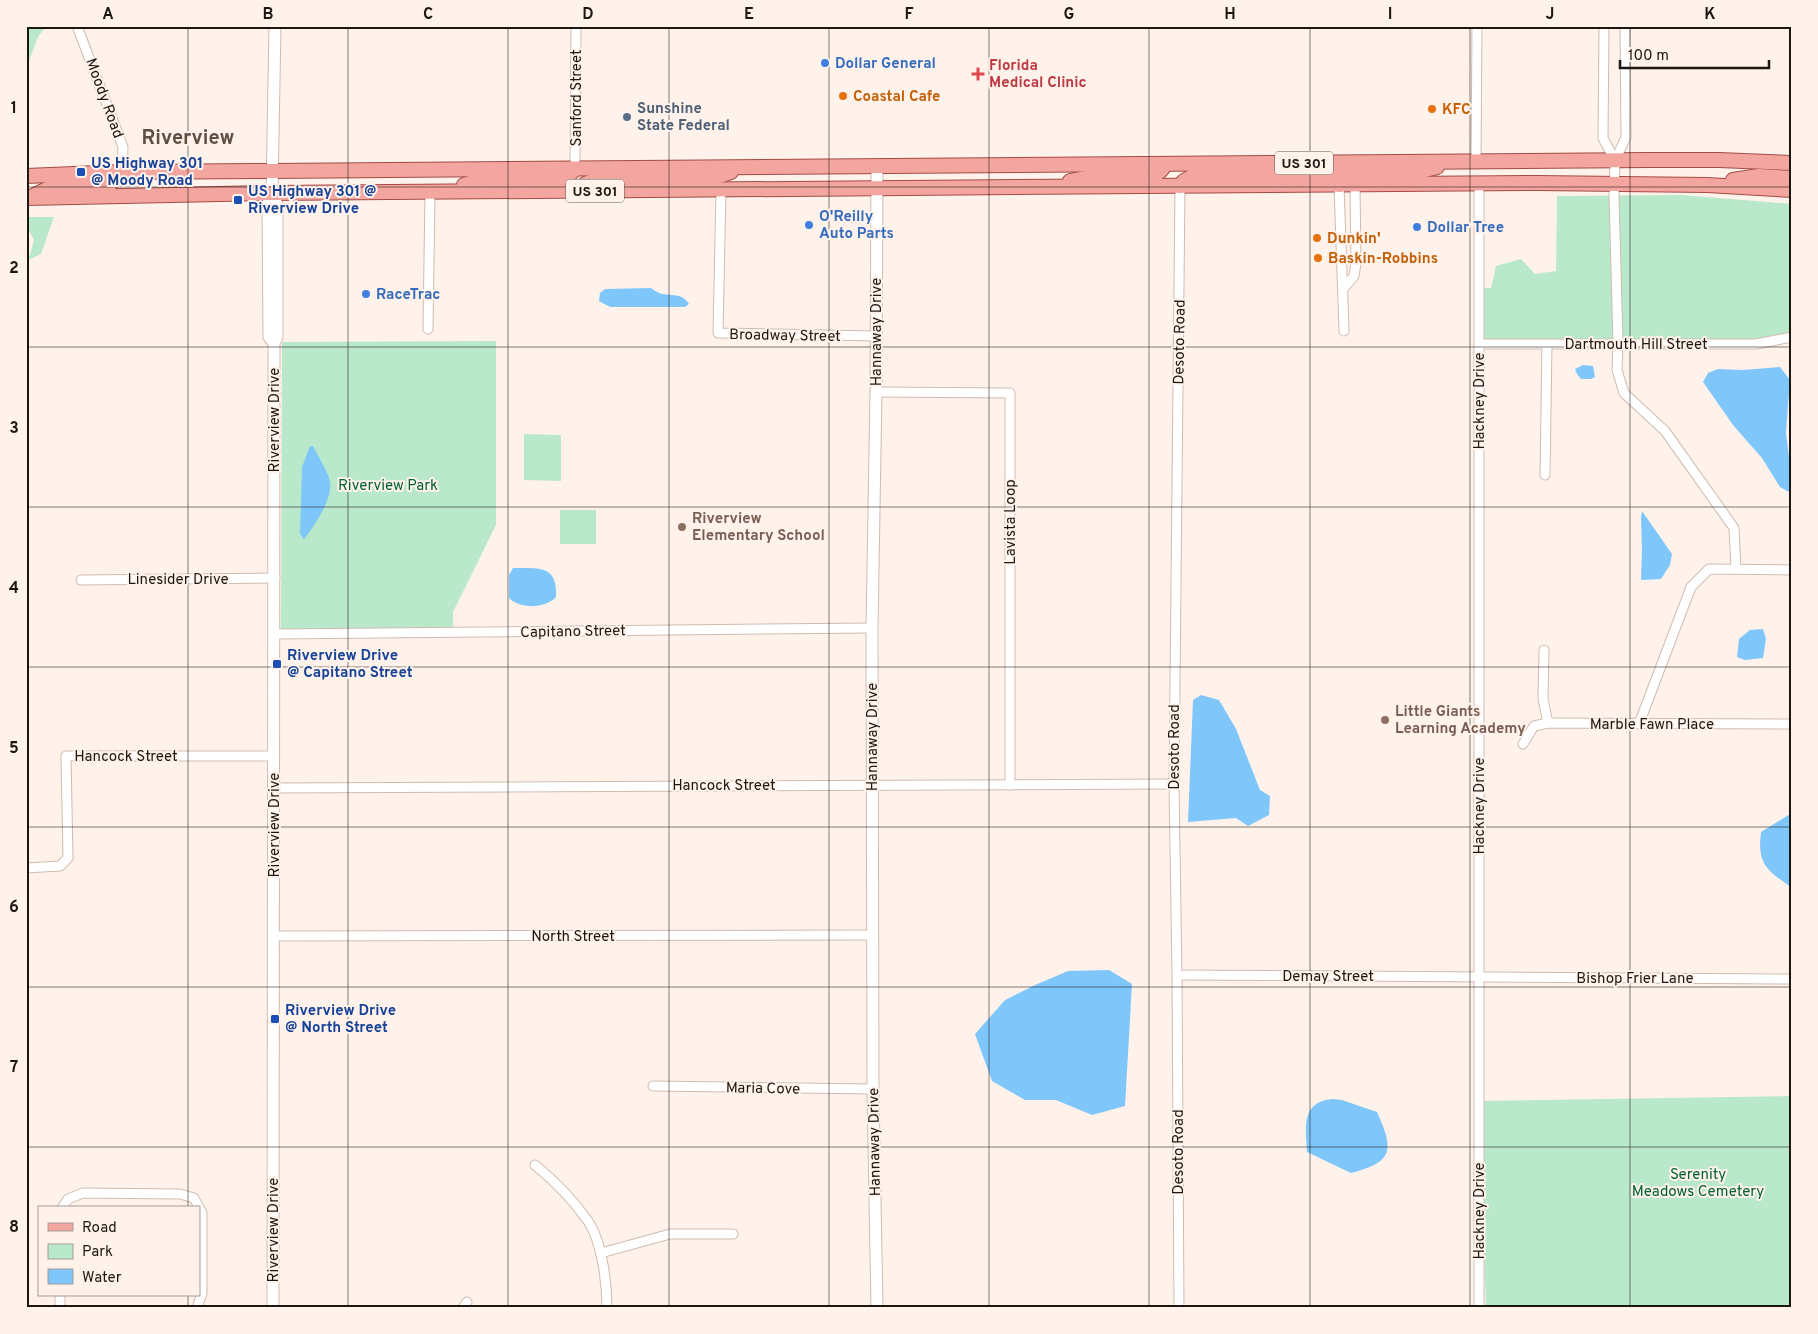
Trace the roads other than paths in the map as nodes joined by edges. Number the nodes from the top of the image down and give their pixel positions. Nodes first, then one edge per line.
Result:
1 (77, 26) edge
2 (275, 26) edge
3 (576, 26) edge
4 (1477, 26) edge
5 (1604, 26) edge
6 (1625, 26) edge
7 (1615, 161) junction
8 (1454, 162) junction
9 (1476, 162) junction
10 (1314, 163) junction
11 (1344, 163) junction
12 (1792, 163) edge
13 (1166, 164) junction
14 (877, 167) junction
15 (741, 168) junction
16 (576, 169) junction
17 (272, 171) junction
18 (122, 172) junction
19 (26, 176) edge
20 (1792, 178) edge
21 (1614, 183) junction
22 (1479, 184) junction
23 (1707, 184) junction
24 (1339, 185) junction
25 (1355, 185) junction
26 (1180, 186) junction
27 (1256, 186) junction
28 (1053, 187) junction
29 (877, 189) junction
30 (722, 190) junction
31 (1792, 190) edge
32 (582, 191) junction
33 (430, 192) junction
34 (446, 192) junction
35 (272, 193) junction
36 (28, 198) edge
37 (1343, 289) junction
38 (428, 329) dead end
39 (1344, 331) dead end
40 (876, 336) junction
41 (1792, 337) edge
42 (1618, 343) junction
43 (1479, 344) junction
44 (1547, 345) junction
45 (876, 392) junction
46 (1545, 475) dead end
47 (1736, 569) junction
48 (1792, 570) edge
49 (275, 578) junction
50 (81, 580) dead end
51 (872, 628) junction
52 (275, 634) junction
53 (1544, 650) dead end
54 (1548, 724) junction
55 (1639, 724) junction
56 (1792, 724) edge
57 (1524, 744) dead end
58 (274, 756) junction
59 (1174, 784) junction
60 (873, 785) junction
61 (1010, 785) junction
62 (274, 788) junction
63 (26, 868) edge
64 (273, 936) junction
65 (873, 936) junction
66 (1178, 975) junction
67 (1479, 976) junction
68 (1792, 979) edge
69 (653, 1086) dead end
70 (873, 1089) junction
71 (535, 1165) dead end
72 (63, 1206) edge
73 (198, 1206) edge
74 (200, 1209) edge
75 (732, 1234) dead end
76 (601, 1253) junction
77 (197, 1308) edge
78 (273, 1308) edge
79 (608, 1308) edge
80 (877, 1308) edge
81 (1179, 1308) edge
82 (1479, 1308) edge

1 - 18 street, Moody Road
2 - 17 street, Riverview Drive
3 - 16 street, Sanford Street
4 - 9 street
5 - 7 street
6 - 7 street
7 - 9 main road, US 301
7 - 12 main road, US 301
7 - 21 street
8 - 9 main road, US 301
8 - 11 main road, US 301
8 - 24 main road
10 - 11 main road, US 301
10 - 13 main road, US 301
10 - 26 main road
11 - 27 main road
13 - 14 main road, US 301
13 - 28 main road
14 - 15 main road, US 301
14 - 29 street, Hannaway Drive
15 - 16 main road, US 301
15 - 32 main road
16 - 17 main road, US 301
16 - 34 main road
17 - 18 main road, US 301
17 - 35 street, Riverview Drive
18 - 19 main road, US 301
18 - 36 main road
20 - 23 main road
21 - 22 main road, US 301
21 - 23 main road, US 301
21 - 42 street
22 - 25 main road, US 301
22 - 43 street, Hackney Drive
23 - 31 main road, US 301
24 - 25 main road, US 301
24 - 27 main road, US 301
24 - 37 street
25 - 37 street
26 - 27 main road, US 301
26 - 28 main road, US 301
26 - 59 street, Desoto Road
28 - 29 main road, US 301
29 - 30 main road, US 301
29 - 40 street, Hannaway Drive
30 - 32 main road, US 301
30 - 40 street, Broadway Street
32 - 34 main road, US 301
33 - 34 main road, US 301
33 - 35 main road, US 301
33 - 38 street
35 - 36 main road, US 301
35 - 49 street, Riverview Drive
37 - 39 street
40 - 45 street, Hannaway Drive
41 - 42 street, Dartmouth Hill Street
42 - 44 street, Dartmouth Hill Street
42 - 47 street
43 - 44 street, Dartmouth Hill Street
43 - 67 street, Hackney Drive
44 - 46 street
45 - 51 street, Hannaway Drive
45 - 61 street, Lavista Loop
47 - 48 street
47 - 55 street
49 - 50 street, Linesider Drive
49 - 52 street, Riverview Drive
51 - 52 street, Capitano Street
51 - 60 street, Hannaway Drive
52 - 58 street, Riverview Drive
53 - 54 street
54 - 55 street, Marble Fawn Place
54 - 57 street
55 - 56 street, Marble Fawn Place
58 - 62 street, Riverview Drive
58 - 63 street, Hancock Street
59 - 61 street, Hancock Street
59 - 66 street, Desoto Road
60 - 61 street, Hancock Street
60 - 62 street, Hancock Street
60 - 65 street, Hannaway Drive
62 - 64 street, Riverview Drive
64 - 65 street, North Street
64 - 78 street, Riverview Drive
65 - 70 street, Hannaway Drive
66 - 67 street, Demay Street
66 - 81 street, Desoto Road
67 - 68 street, Bishop Frier Lane
67 - 82 street, Hackney Drive
69 - 70 street, Maria Cove
70 - 80 street, Hannaway Drive
71 - 76 street
72 - 73 street
74 - 77 street
75 - 76 street
76 - 79 street

